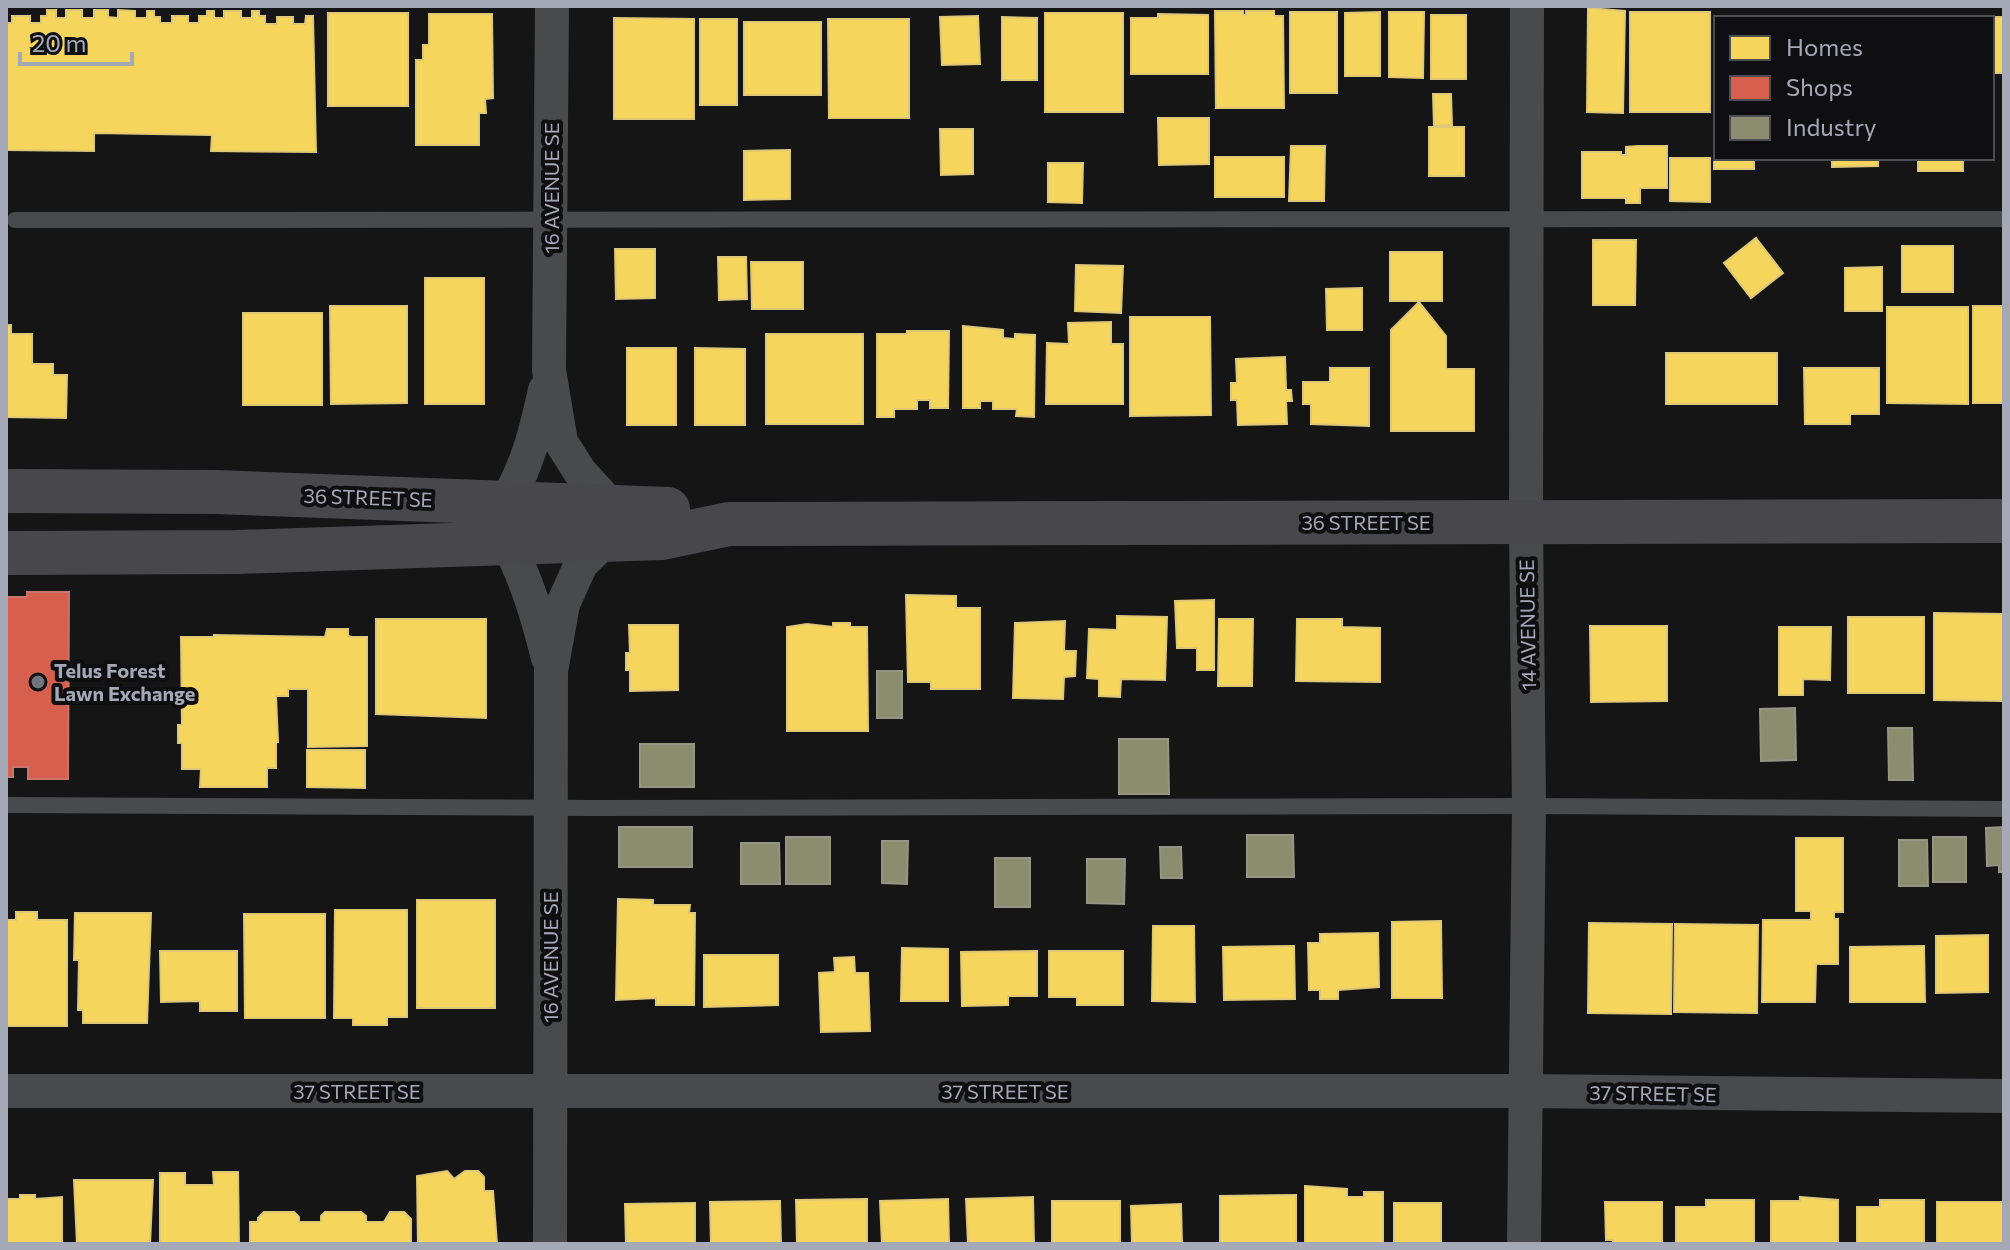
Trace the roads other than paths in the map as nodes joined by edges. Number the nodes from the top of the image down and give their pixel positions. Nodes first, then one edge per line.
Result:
1 (552, 6) edge
2 (1527, 6) edge
3 (1528, 218) junction
4 (2004, 219) edge
5 (15, 220) dead end
6 (550, 220) junction
7 (549, 370) junction
8 (6, 491) edge
9 (2004, 521) edge
10 (1526, 522) junction
11 (507, 523) junction
12 (610, 523) junction
13 (6, 553) edge
14 (551, 671) junction
15 (6, 805) edge
16 (1529, 806) junction
17 (550, 807) junction
18 (2004, 809) edge
19 (6, 1091) edge
20 (550, 1091) junction
21 (1524, 1091) junction
22 (2004, 1096) edge
23 (550, 1244) edge
24 (1524, 1244) edge

1 - 6 street, 16 AVENUE SE
2 - 3 street, 14 AVENUE SE
3 - 4 lane
3 - 6 lane
3 - 10 street, 14 AVENUE SE
5 - 6 lane
6 - 7 street, 16 AVENUE SE
7 - 11 street, 16 AVENUE SE
7 - 12 street, 16 AVENUE SE
8 - 11 main road, 36 STREET SE
9 - 10 main road, 36 STREET SE
10 - 12 main road, 36 STREET SE
10 - 16 street, 14 AVENUE SE
11 - 12 main road, 36 STREET SE
11 - 13 main road, 36 STREET SE
11 - 14 street, 16 AVENUE SE
12 - 14 street, 16 AVENUE SE
14 - 17 street, 16 AVENUE SE
15 - 17 lane
16 - 17 lane
16 - 18 lane
16 - 21 street, 14 AVENUE SE
17 - 20 street, 16 AVENUE SE
19 - 20 street, 37 STREET SE
20 - 21 street, 37 STREET SE
20 - 23 street, 16 AVENUE SE
21 - 22 street, 37 STREET SE
21 - 24 street, 14 AVENUE SE

